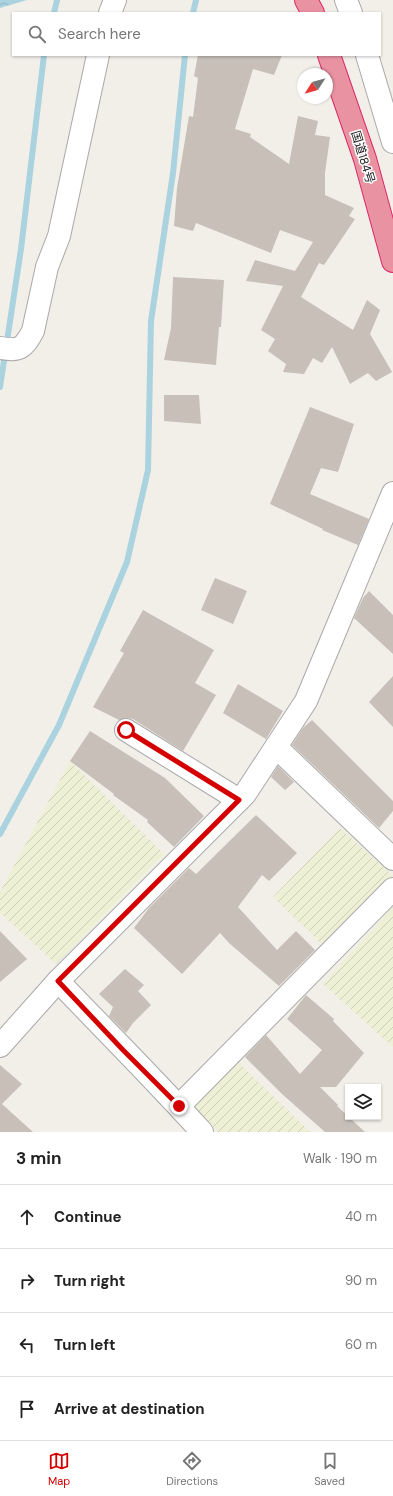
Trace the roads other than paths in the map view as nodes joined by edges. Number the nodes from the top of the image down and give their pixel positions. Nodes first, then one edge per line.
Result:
1 (115, 0) edge
2 (306, 0) edge
3 (346, 0) edge
4 (110, 12) edge
5 (312, 12) edge
6 (351, 12) edge
7 (98, 56) edge
8 (329, 56) edge
9 (367, 56) edge
10 (393, 142) edge
11 (393, 261) edge
12 (7, 349) edge
13 (393, 493) edge
14 (126, 730) dead end
15 (276, 747) junction
16 (239, 800) junction
17 (393, 859) edge
18 (393, 889) edge
19 (58, 981) junction
20 (0, 1046) edge
21 (187, 1122) edge

1 - 4 street
2 - 5 highway
3 - 6 street
7 - 12 street
8 - 11 highway, 国道184号
9 - 10 street
13 - 15 street
14 - 16 street
15 - 16 street
15 - 17 street
16 - 19 street
18 - 21 street
19 - 20 street
19 - 21 street

